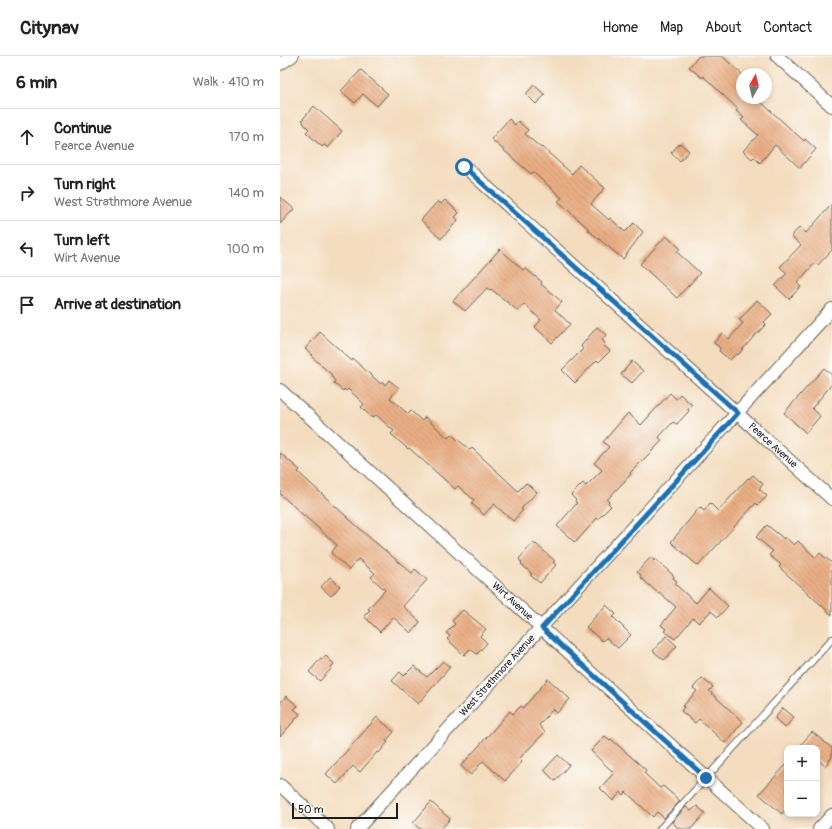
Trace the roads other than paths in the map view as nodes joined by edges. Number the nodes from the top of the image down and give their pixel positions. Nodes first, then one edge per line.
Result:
1 (292, 56) edge
2 (777, 56) edge
3 (280, 64) edge
4 (832, 106) edge
5 (464, 167) dead end
6 (832, 309) edge
7 (280, 390) edge
8 (738, 413) junction
9 (832, 499) edge
10 (542, 628) junction
11 (832, 639) edge
12 (706, 778) junction
13 (280, 785) edge
14 (832, 815) edge
15 (328, 829) edge
16 (357, 829) edge
17 (660, 829) edge
18 (763, 829) edge
19 (819, 829) edge

1 - 3 street
2 - 4 street
5 - 8 street, Pearce Avenue
6 - 8 street, West Strathmore Avenue
7 - 10 street, Wirt Avenue
8 - 9 street, Pearce Avenue
8 - 10 street, West Strathmore Avenue
10 - 12 street, Wirt Avenue
10 - 16 street, West Strathmore Avenue
11 - 12 lane
12 - 17 lane
12 - 18 street, Wirt Avenue
13 - 15 street
14 - 19 street

